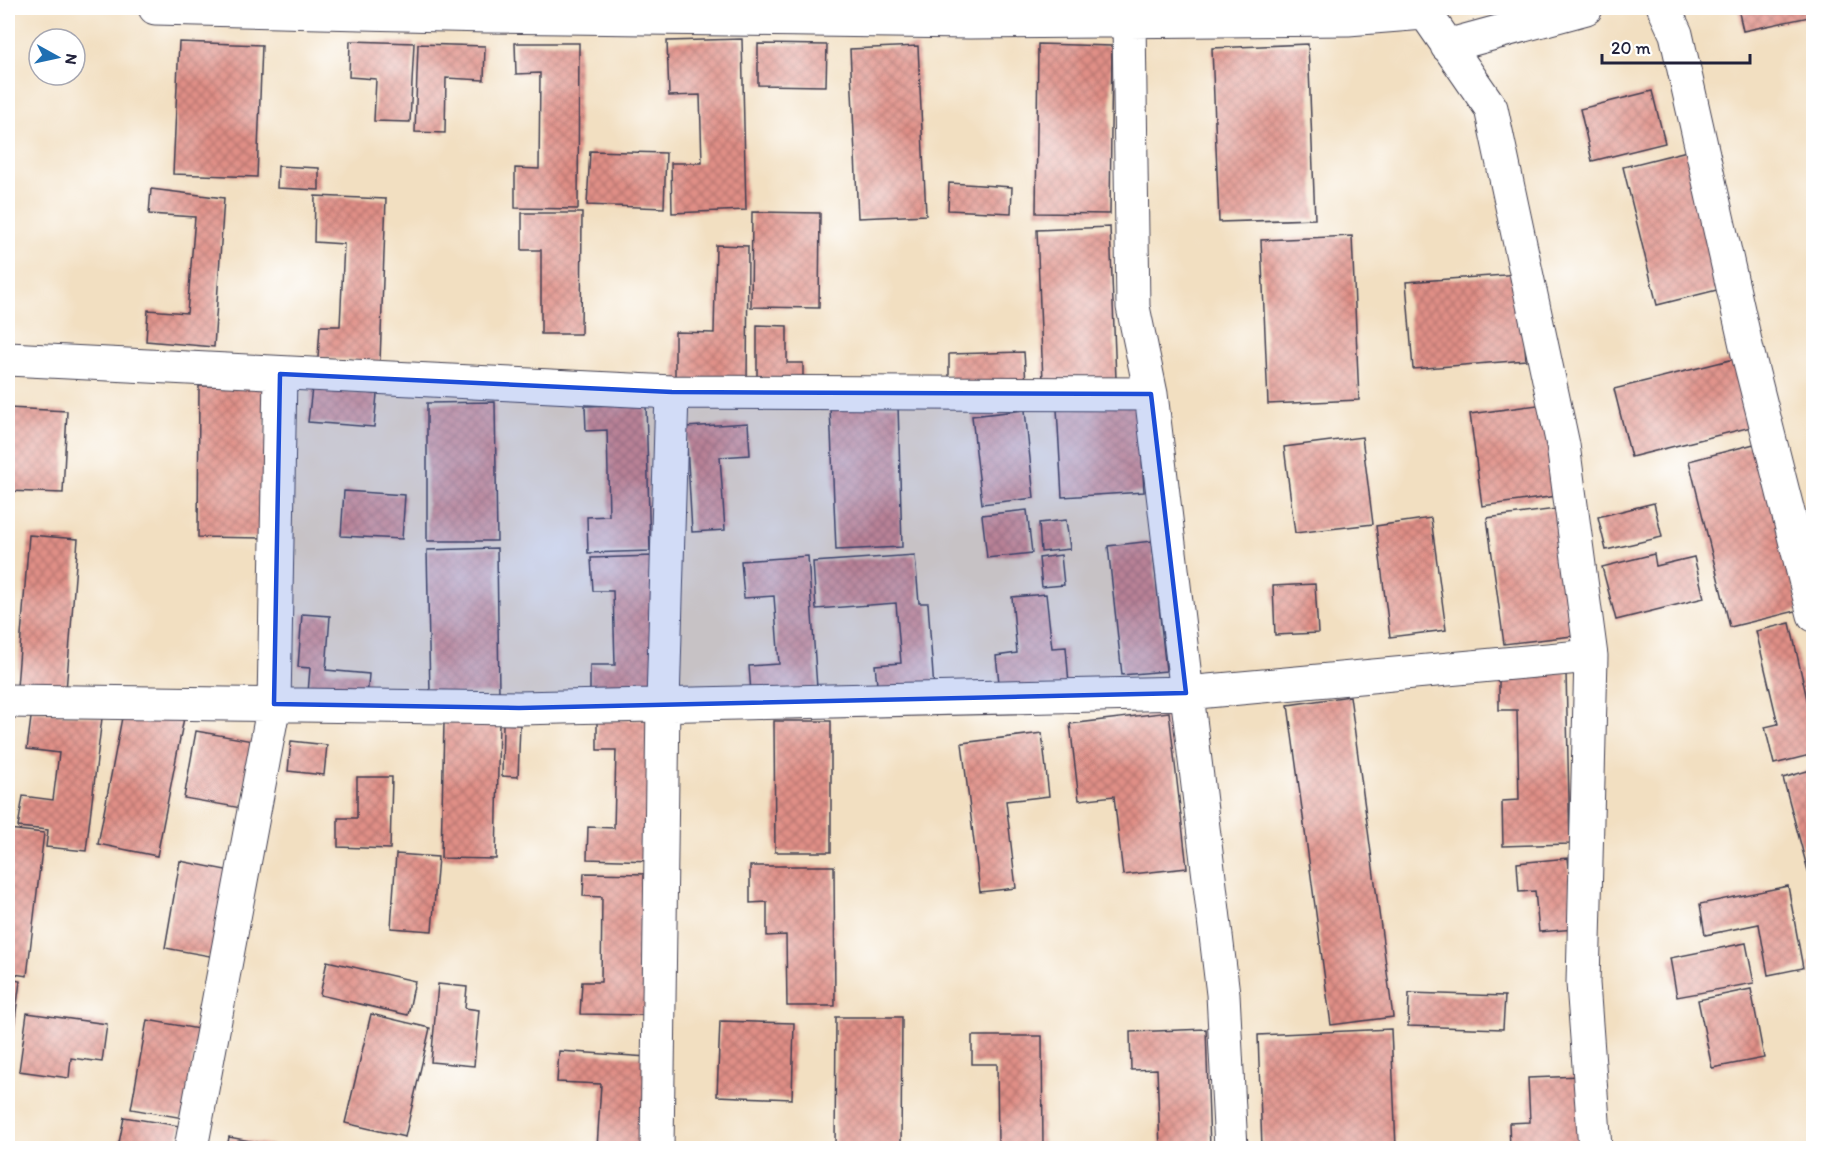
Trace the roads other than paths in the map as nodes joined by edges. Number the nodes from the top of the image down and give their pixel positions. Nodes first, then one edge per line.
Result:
1 (155, 8) edge
2 (1586, 8) edge
3 (1664, 8) edge
4 (1423, 10) edge
5 (487, 12) edge
6 (969, 15) edge
7 (1129, 21) junction
8 (1448, 46) junction
9 (8, 359) edge
10 (280, 374) junction
11 (672, 392) junction
12 (1151, 394) junction
13 (1814, 615) edge
14 (1591, 656) junction
15 (1186, 693) junction
16 (8, 701) edge
17 (663, 703) junction
18 (274, 705) junction
19 (191, 1149) edge
20 (657, 1149) edge
21 (1231, 1149) edge
22 (1594, 1149) edge

1 - 5 street
2 - 8 street
3 - 13 street
4 - 7 street
4 - 8 street
5 - 6 street
6 - 7 street
7 - 12 street
8 - 14 street
9 - 10 street
10 - 11 street
10 - 18 street
11 - 12 street
11 - 17 street
12 - 15 street
14 - 15 street
14 - 22 street
15 - 17 street
15 - 21 street
16 - 18 street
17 - 18 street
17 - 20 street
18 - 19 street

